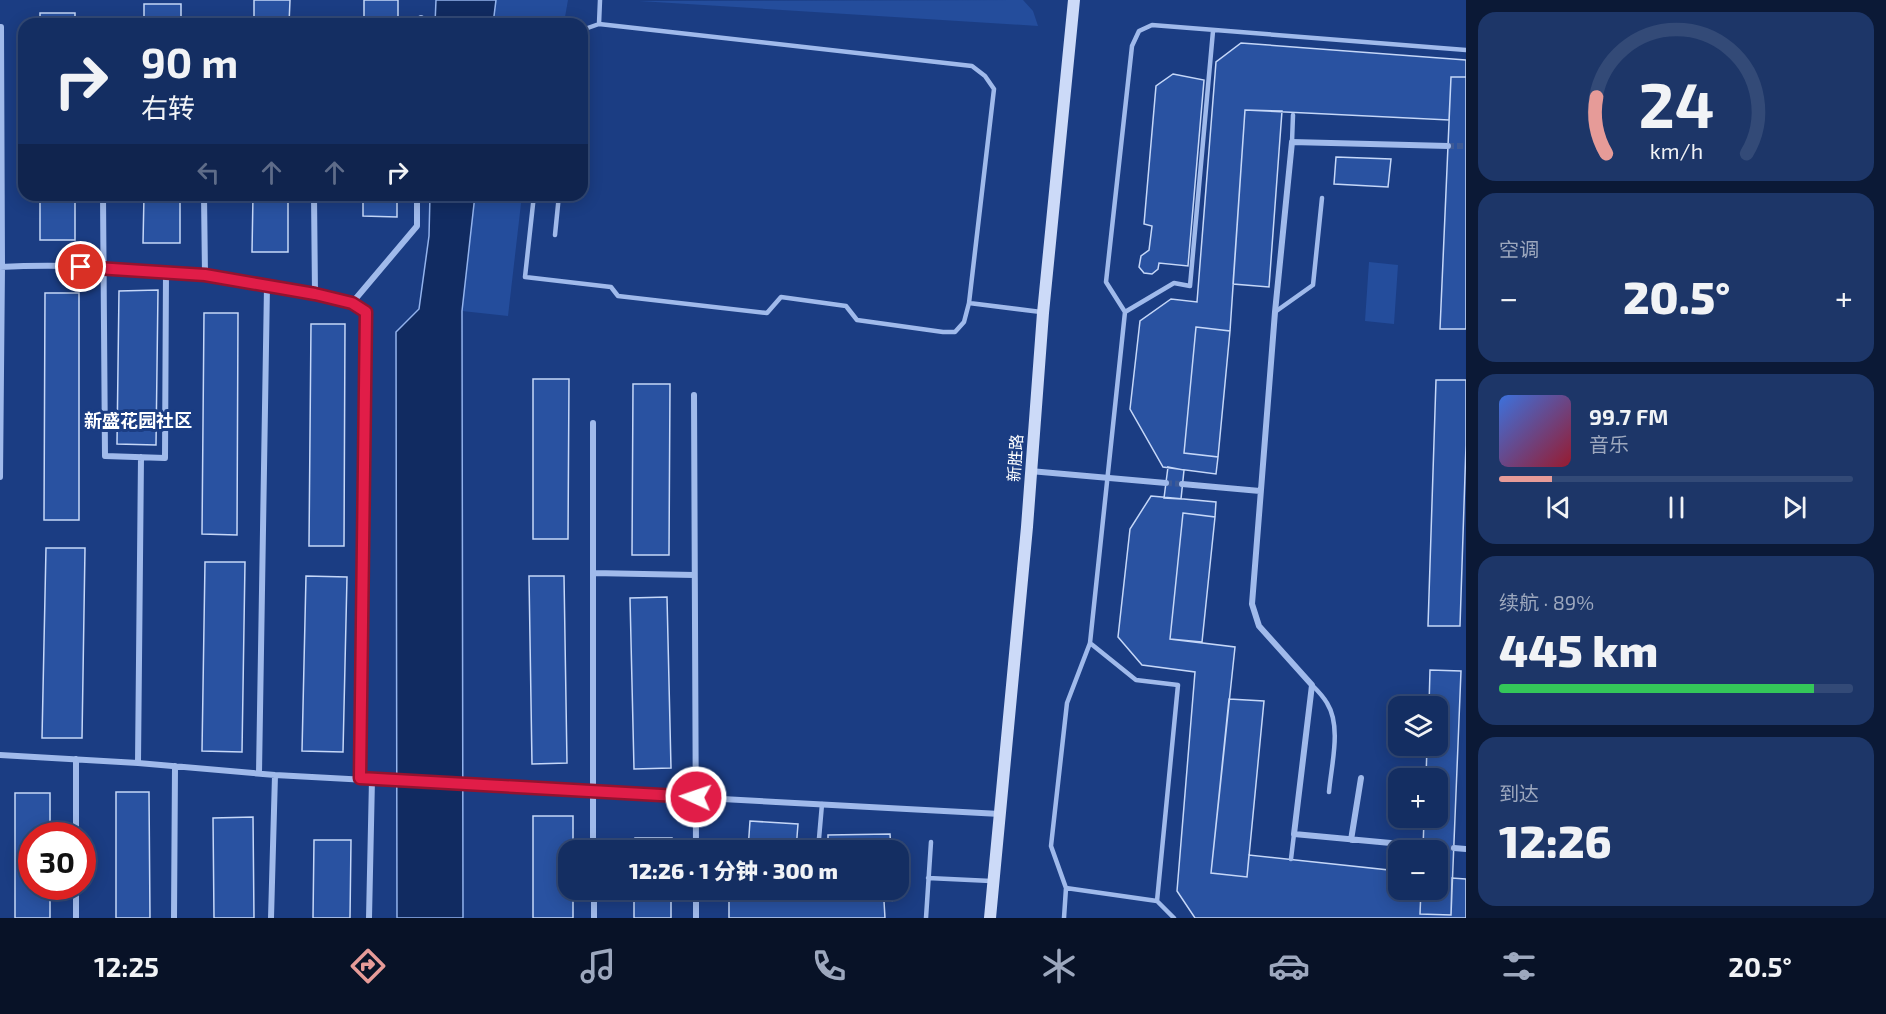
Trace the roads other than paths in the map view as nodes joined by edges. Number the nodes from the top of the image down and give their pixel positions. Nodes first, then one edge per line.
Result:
1 (600, 0) edge
2 (1074, 0) edge
3 (599, 24) junction
4 (1, 27) edge
5 (588, 28) edge
6 (1213, 31) junction
7 (1297, 37) junction
8 (1297, 45) dead end
9 (1466, 50) edge
10 (1293, 114) dead end
11 (1292, 142) junction
12 (1448, 146) tunnel mouth
13 (1322, 198) dead end
14 (103, 201) edge
15 (204, 201) edge
16 (314, 201) edge
17 (417, 201) edge
18 (533, 201) edge
19 (558, 201) edge
20 (555, 236) dead end
21 (1, 267) edge
22 (103, 268) junction
23 (166, 272) junction
24 (205, 275) junction
25 (267, 286) junction
26 (315, 294) junction
27 (352, 303) junction
28 (969, 303) junction
29 (1125, 312) junction
30 (1275, 312) junction
31 (1043, 313) junction
32 (694, 395) dead end
33 (593, 423) dead end
34 (141, 457) junction
35 (1030, 471) junction
36 (0, 477) edge
37 (1106, 478) junction
38 (1166, 483) tunnel mouth
39 (1182, 484) tunnel mouth
40 (1260, 491) junction
41 (593, 573) junction
42 (694, 576) junction
43 (1090, 643) junction
44 (1312, 685) junction
45 (0, 755) edge
46 (76, 759) junction
47 (138, 763) junction
48 (175, 766) junction
49 (259, 773) junction
50 (275, 775) junction
51 (360, 778) junction
52 (1360, 778) dead end
53 (372, 779) junction
54 (593, 792) junction
55 (1329, 792) dead end
56 (696, 797) junction
57 (822, 804) junction
58 (1001, 814) junction
59 (76, 822) edge
60 (1294, 834) junction
61 (593, 840) edge
62 (696, 840) edge
63 (819, 840) edge
64 (1352, 840) junction
65 (931, 842) dead end
66 (1388, 843) edge
67 (1454, 848) tunnel mouth
68 (1466, 849) edge
69 (1292, 859) dead end
70 (928, 878) junction
71 (994, 881) junction
72 (1066, 888) junction
73 (76, 900) edge
74 (594, 900) edge
75 (696, 900) edge
76 (1157, 901) junction
77 (76, 918) edge
78 (174, 918) edge
79 (271, 918) edge
80 (369, 918) edge
81 (594, 918) edge
82 (696, 918) edge
83 (927, 918) edge
84 (990, 918) edge
85 (1064, 918) edge
86 (1174, 918) edge

1 - 3 lane
2 - 31 street, 新胜路
3 - 5 lane
3 - 28 lane
4 - 21 street
6 - 7 lane
6 - 29 lane
6 - 29 lane
7 - 8 lane
7 - 9 lane
10 - 11 lane
11 - 12 street
11 - 30 street
13 - 30 lane
14 - 22 street
15 - 24 street
16 - 26 street
17 - 27 street
18 - 28 lane
19 - 20 lane
21 - 22 street
21 - 36 street
22 - 23 street
22 - 34 street
23 - 24 street
23 - 34 street
24 - 25 street
25 - 26 street
25 - 49 street
26 - 27 street
27 - 51 street
28 - 31 lane
29 - 37 lane
30 - 40 street
31 - 35 street, 新胜路
32 - 42 street
33 - 41 street
34 - 47 street
35 - 37 street
35 - 58 street, 新胜路
37 - 38 street
37 - 43 lane
39 - 40 street
40 - 44 street
41 - 42 street
41 - 54 street
42 - 56 street
43 - 72 lane
43 - 76 lane
44 - 55 lane
44 - 60 street
45 - 46 street
46 - 47 street
46 - 59 street
47 - 48 street
48 - 49 street
48 - 78 street
49 - 50 street
50 - 51 street
50 - 79 street
51 - 53 street
52 - 64 street
53 - 54 street
53 - 80 street
54 - 56 street
54 - 61 street
56 - 57 street
56 - 62 street
57 - 58 street
57 - 63 lane
58 - 71 street, 新胜路
60 - 64 street
60 - 69 lane
64 - 66 street
65 - 70 lane
67 - 68 street
70 - 71 lane
70 - 83 lane
71 - 84 street, 新胜路
72 - 76 lane
72 - 85 lane
73 - 77 street
74 - 81 street
75 - 82 street
76 - 86 lane

